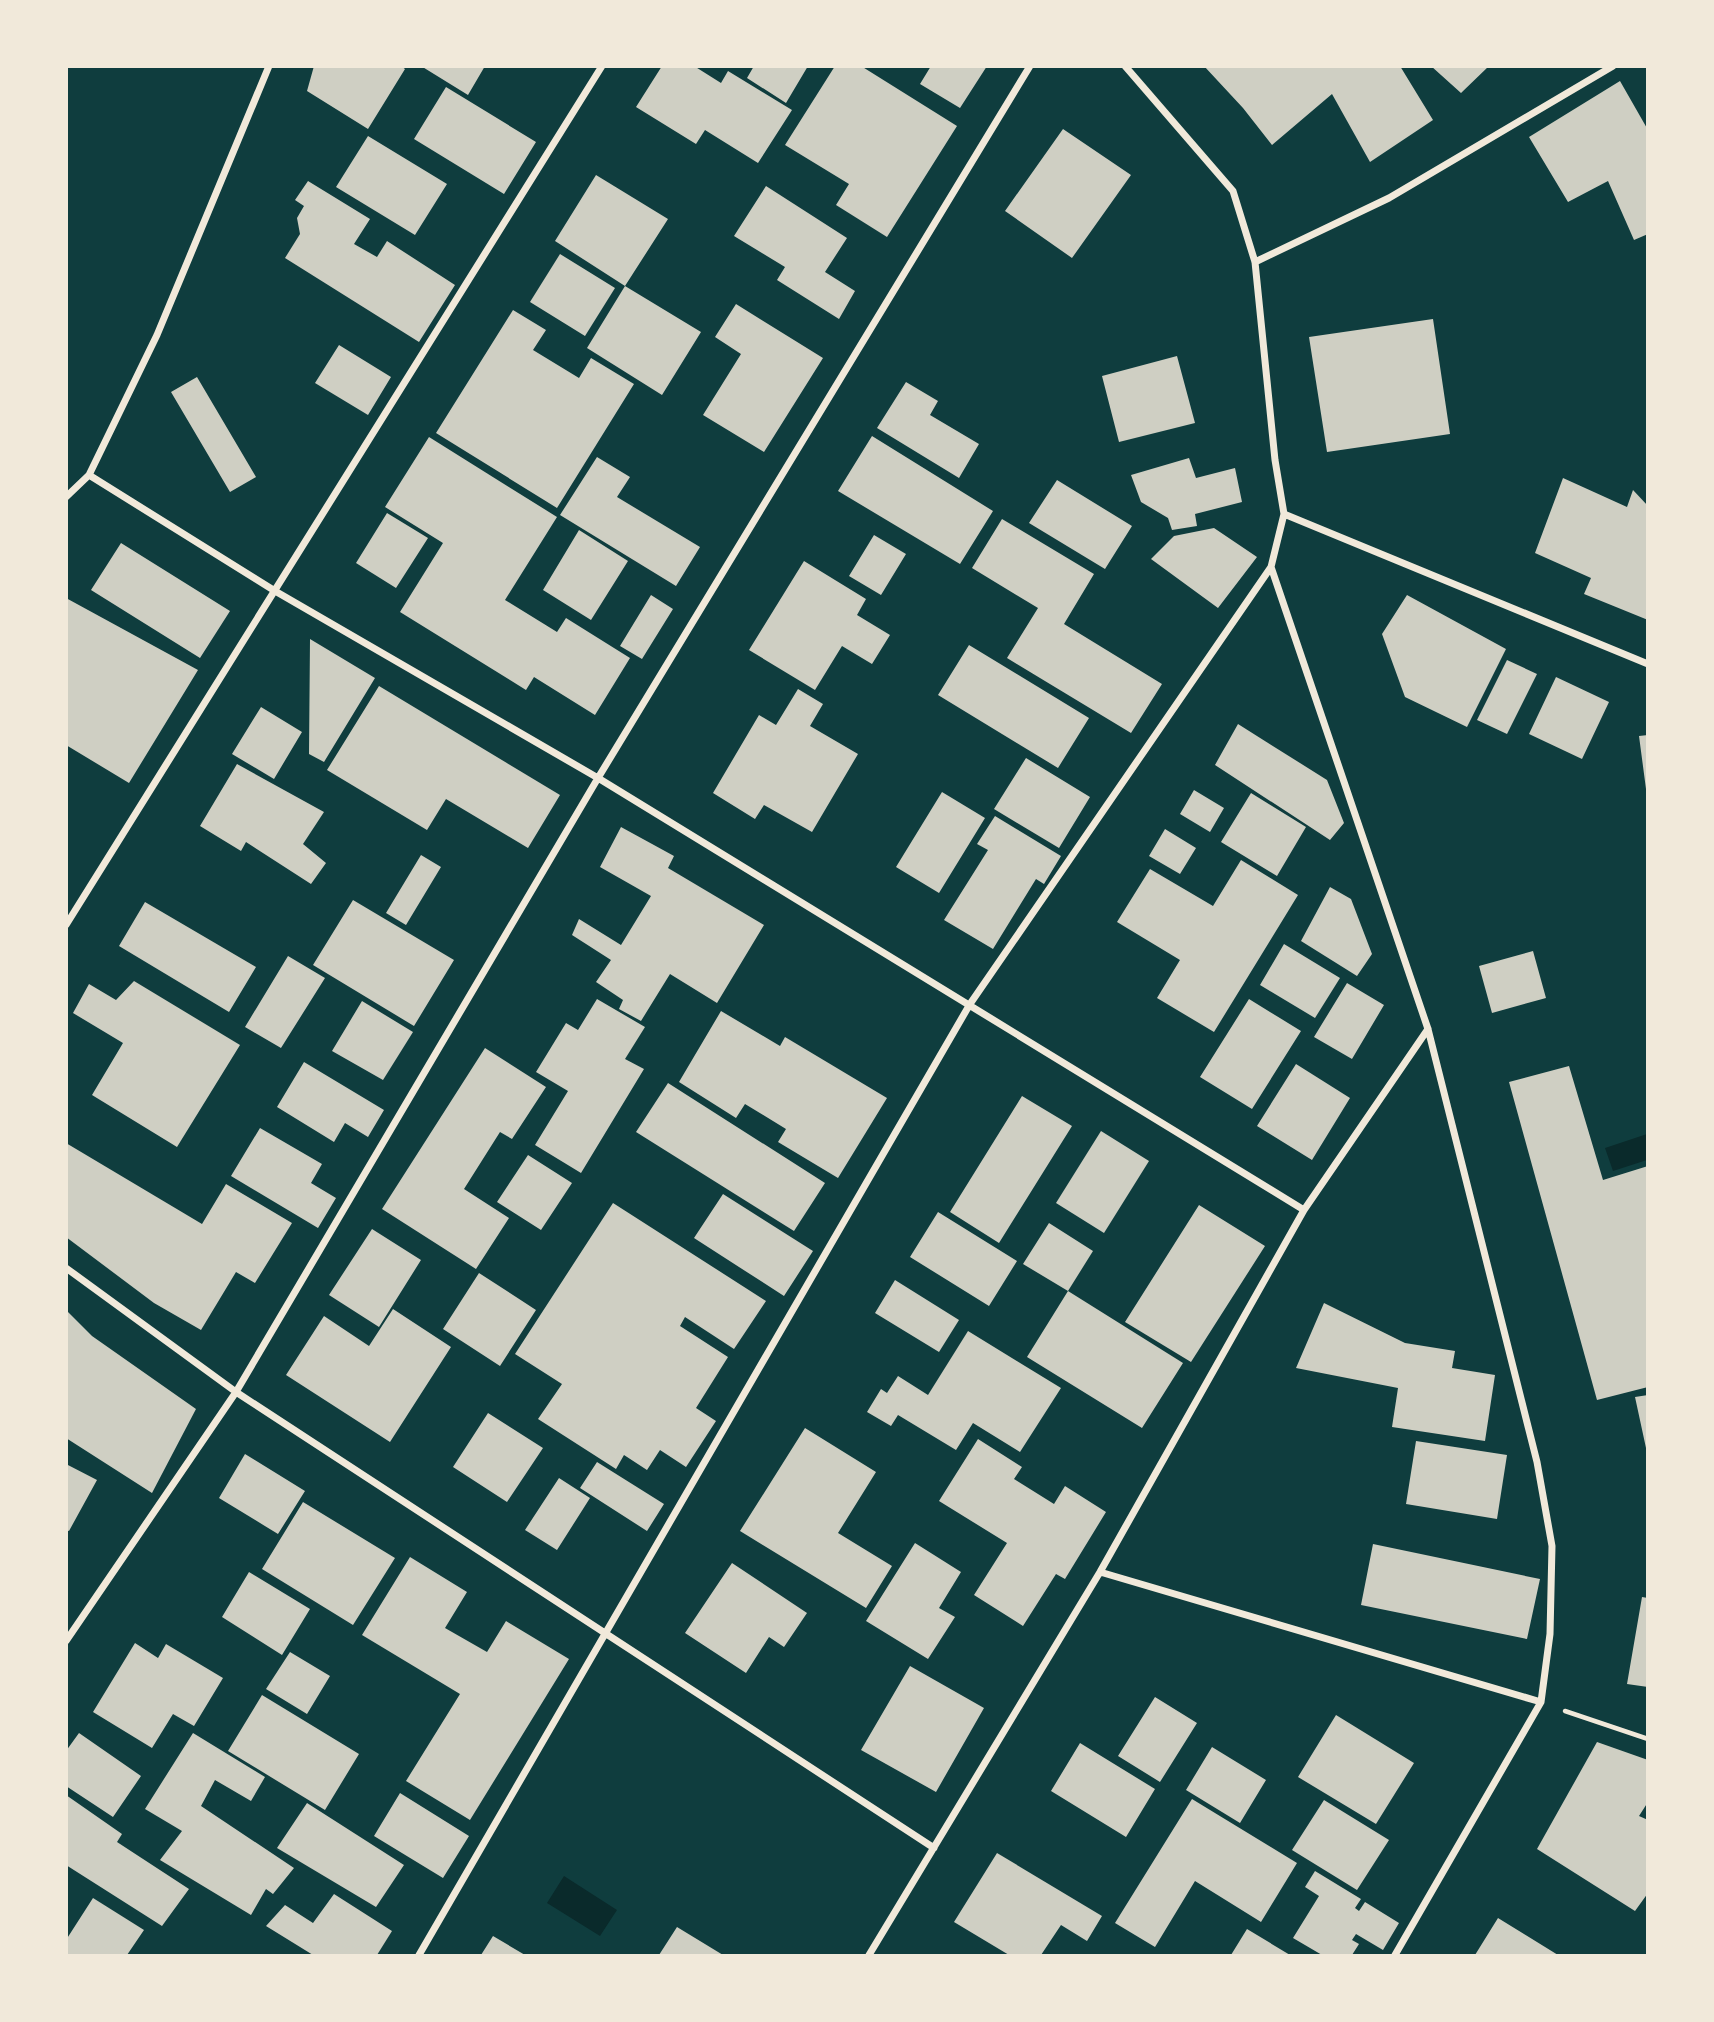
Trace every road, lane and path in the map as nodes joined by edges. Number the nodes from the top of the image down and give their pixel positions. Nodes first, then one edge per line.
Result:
1 (269, 66) edge
2 (601, 66) edge
3 (1030, 66) edge
4 (1125, 66) edge
5 (1613, 66) edge
6 (1255, 262) junction
7 (89, 475) junction
8 (66, 497) edge
9 (1284, 514) junction
10 (1271, 567) junction
11 (275, 591) junction
12 (1647, 664) edge
13 (598, 778) junction
14 (66, 925) edge
15 (970, 1004) junction
16 (1428, 1029) junction
17 (1304, 1210) junction
18 (66, 1268) edge
19 (236, 1392) junction
20 (1100, 1572) junction
21 (604, 1634) junction
22 (66, 1641) edge
23 (1541, 1702) junction
24 (1647, 1739) edge
25 (934, 1848) junction
26 (419, 1955) edge
27 (869, 1955) edge
28 (1395, 1955) edge

1 - 7 street
2 - 11 street
3 - 13 street
4 - 6 street
5 - 6 street
6 - 9 street
7 - 8 street
7 - 11 street
9 - 10 street
9 - 12 street
10 - 15 street
10 - 16 street
11 - 13 street
11 - 14 street
13 - 15 street
13 - 19 street
15 - 17 street
15 - 21 street
16 - 17 street
16 - 23 street
17 - 20 street
18 - 19 street
19 - 21 street
19 - 22 street
20 - 23 street
20 - 25 street
21 - 25 street
21 - 26 street
23 - 24 path
23 - 28 street
25 - 27 street

